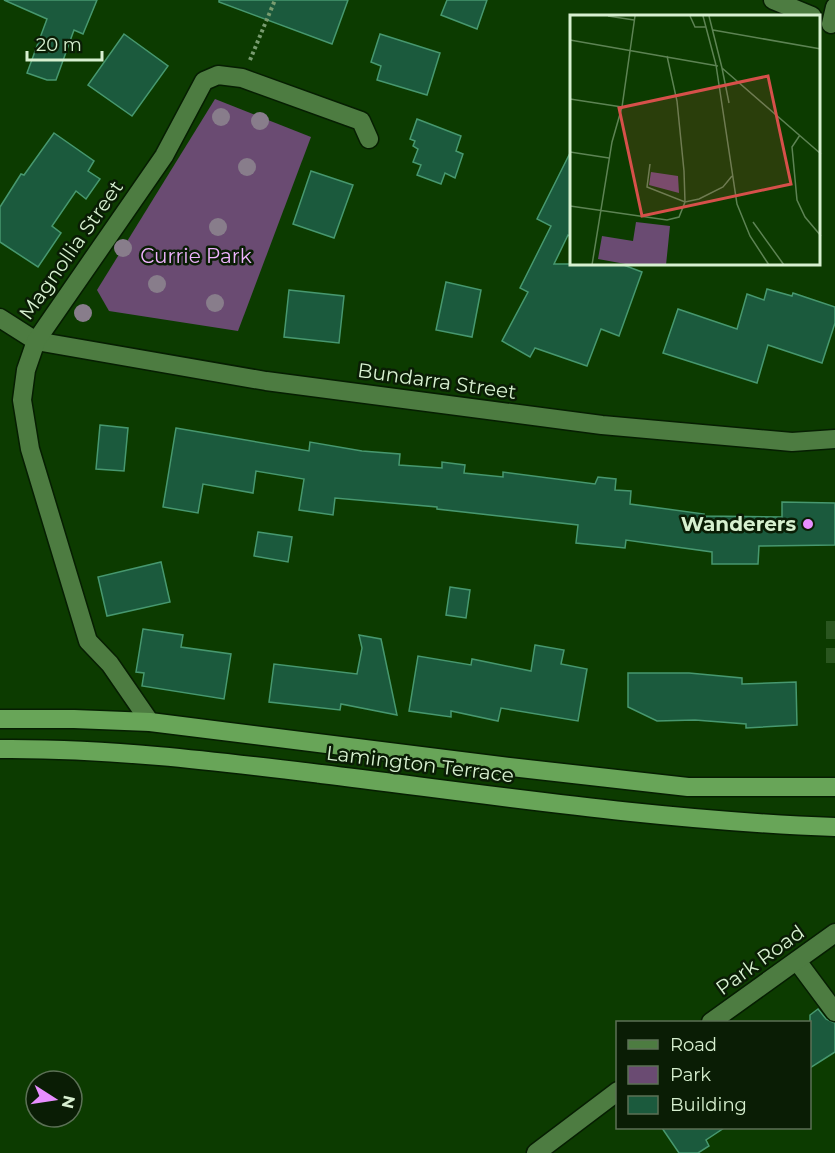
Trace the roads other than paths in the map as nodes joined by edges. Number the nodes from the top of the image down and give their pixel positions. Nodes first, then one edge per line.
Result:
1 (772, 0) edge
2 (810, 15) edge
3 (369, 139) dead end
4 (0, 318) edge
5 (36, 340) junction
6 (835, 439) edge
7 (0, 719) edge
8 (150, 722) junction
9 (0, 749) edge
10 (835, 787) edge
11 (835, 827) edge
12 (835, 933) edge
13 (797, 960) junction
14 (835, 1012) edge
15 (714, 1021) edge
16 (616, 1093) edge
17 (536, 1153) edge

1 - 2 street
3 - 5 street, Magnollia Street
4 - 5 street
5 - 6 street, Bundarra Street
5 - 8 street, Magnollia Street
7 - 8 highway, Lamington Terrace
8 - 10 highway, Lamington Terrace
9 - 11 highway, Lamington Terrace
12 - 13 street, Park Road
13 - 14 street
13 - 15 street, Park Road
16 - 17 street

